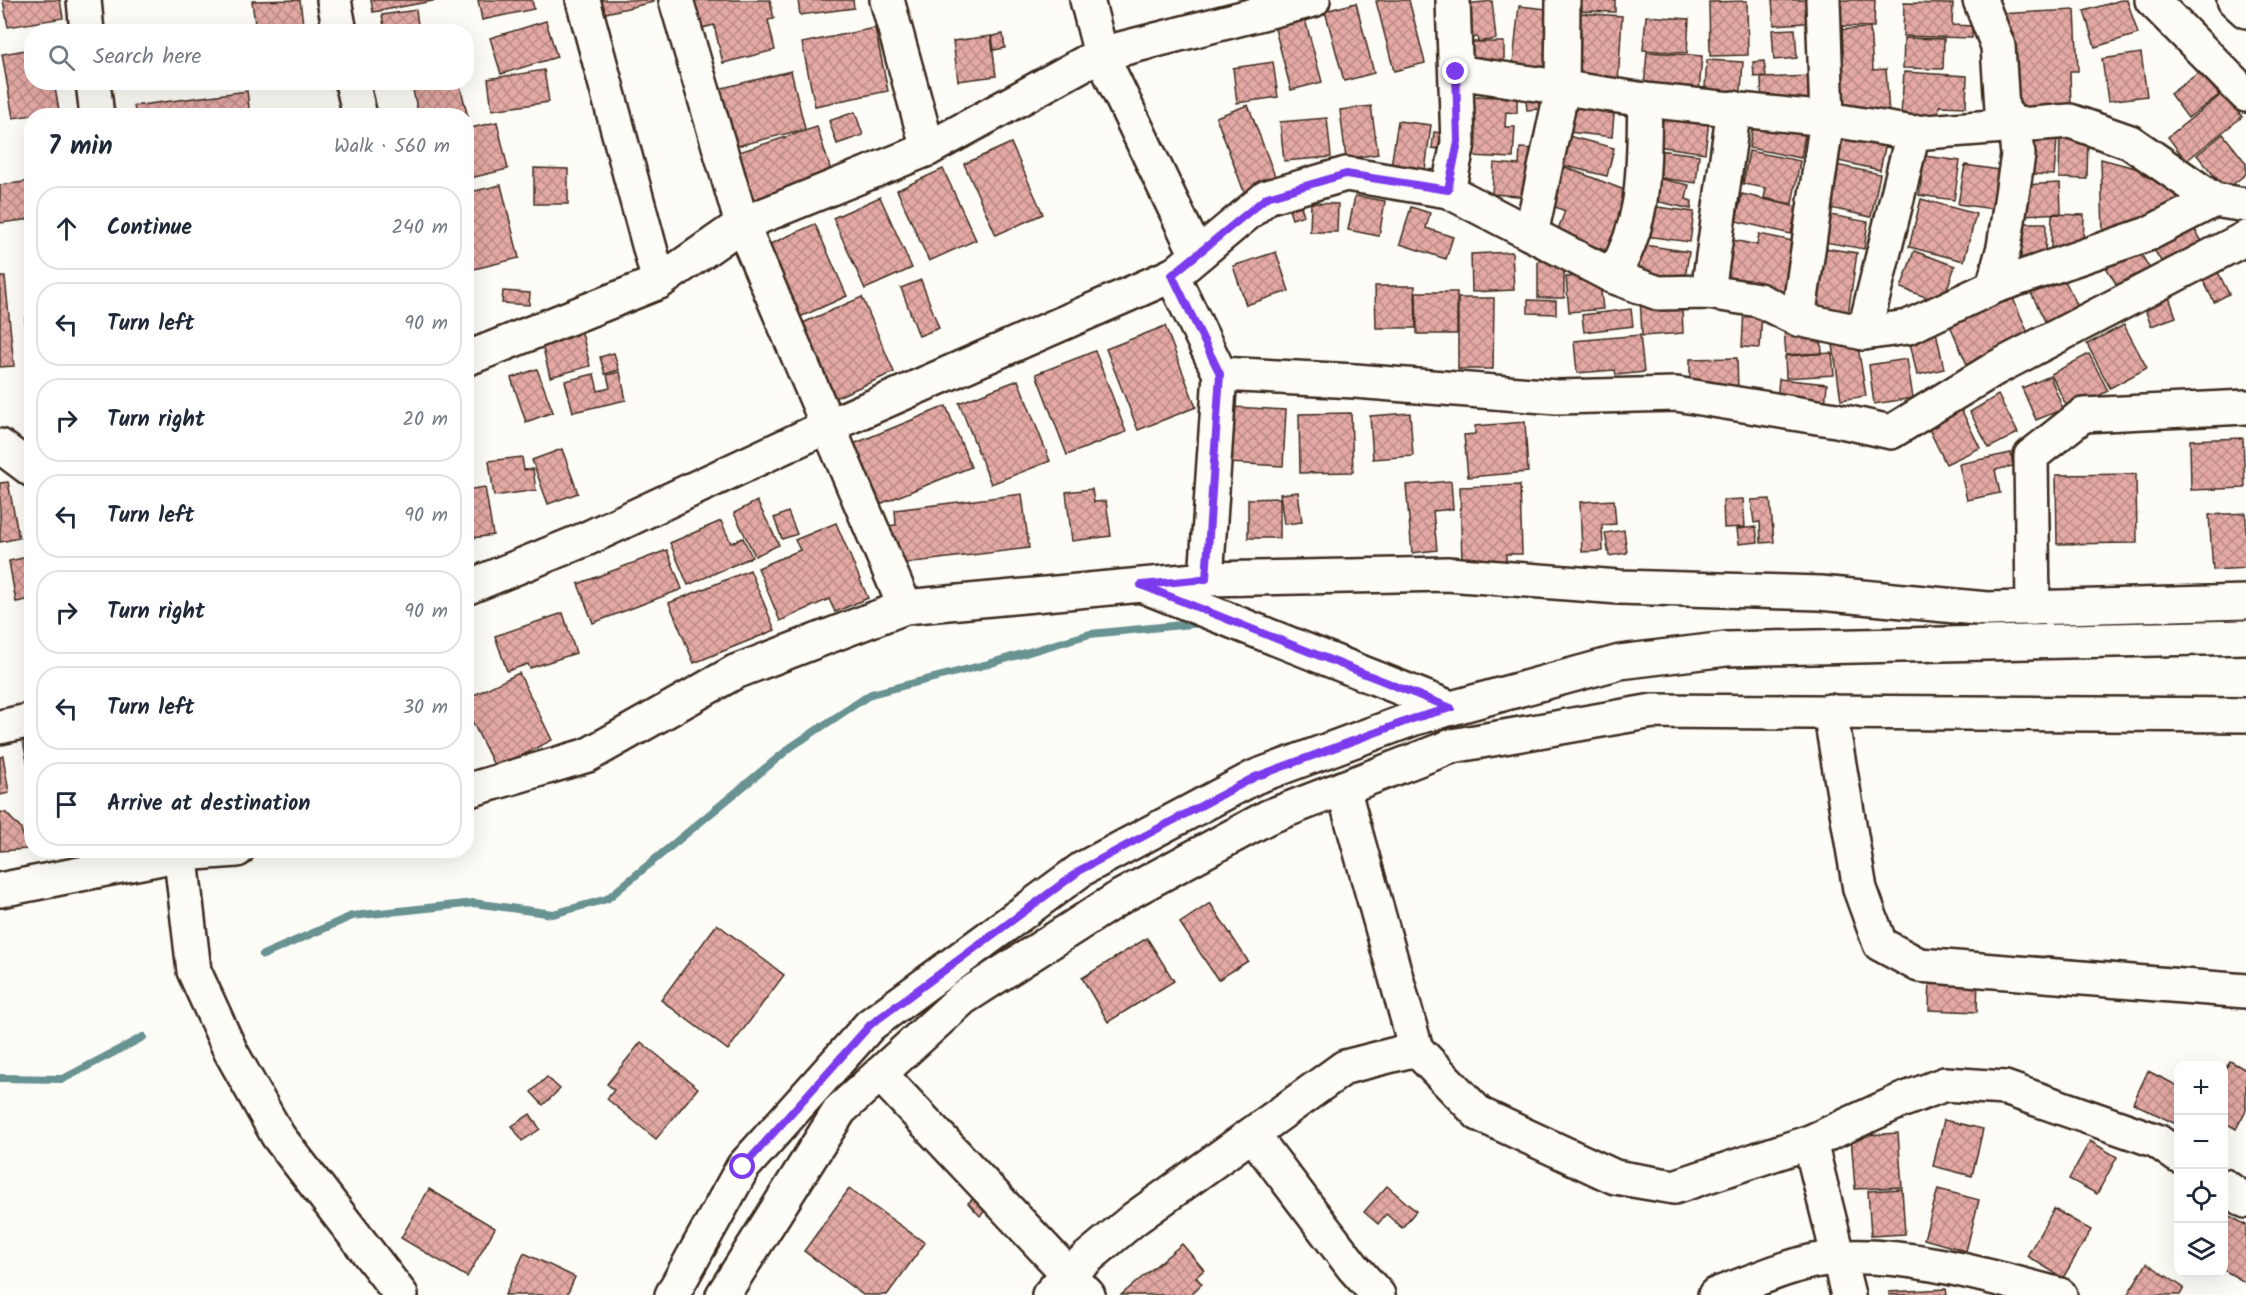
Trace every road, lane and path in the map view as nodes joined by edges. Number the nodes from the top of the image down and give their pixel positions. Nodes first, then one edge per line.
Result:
1 (84, 0) edge
2 (334, 0) edge
3 (583, 0) edge
4 (676, 0) edge
5 (887, 0) edge
6 (1087, 0) edge
7 (1313, 0) edge
8 (1453, 0) edge
9 (1563, 0) edge
10 (1823, 0) edge
11 (1980, 0) edge
12 (2152, 0) edge
13 (2234, 0) edge
14 (2246, 11) edge
15 (86, 24) edge
16 (338, 24) edge
17 (1101, 54) junction
18 (1456, 72) junction
19 (1562, 89) junction
20 (94, 90) edge
21 (354, 90) edge
22 (2246, 94) edge
23 (1645, 100) junction
24 (96, 108) edge
25 (358, 108) edge
26 (1734, 108) junction
27 (1827, 119) junction
28 (2014, 126) junction
29 (1912, 133) junction
30 (928, 149) junction
31 (1448, 190) junction
32 (2214, 200) junction
33 (2246, 205) edge
34 (742, 225) junction
35 (1531, 234) junction
36 (2246, 238) edge
37 (1184, 265) junction
38 (1612, 276) junction
39 (659, 282) junction
40 (1993, 287) junction
41 (1708, 292) junction
42 (1798, 319) junction
43 (1864, 333) junction
44 (474, 356) edge
45 (1220, 374) junction
46 (2246, 407) edge
47 (826, 428) junction
48 (1206, 579) junction
49 (474, 585) edge
50 (1141, 585) junction
51 (2246, 602) edge
52 (905, 607) junction
53 (2033, 608) junction
54 (2246, 637) edge
55 (1451, 708) junction
56 (1830, 711) junction
57 (2246, 715) edge
58 (24, 722) edge
59 (0, 727) edge
60 (1343, 788) junction
61 (474, 789) edge
62 (152, 858) edge
63 (182, 858) edge
64 (0, 890) edge
65 (2245, 993) edge
66 (1416, 1049) junction
67 (880, 1074) junction
68 (1253, 1135) junction
69 (1810, 1142) junction
70 (2174, 1153) edge
71 (2228, 1189) edge
72 (2246, 1200) edge
73 (1840, 1258) junction
74 (1068, 1288) edge
75 (401, 1295) edge
76 (672, 1295) edge
77 (723, 1295) edge
78 (1378, 1295) edge
79 (1715, 1295) edge
80 (1848, 1295) edge
81 (2060, 1295) edge

1 - 15 street
2 - 16 street
3 - 39 street
4 - 34 street
5 - 30 street
6 - 17 street
7 - 17 street
8 - 18 street
9 - 19 street
10 - 27 street
11 - 28 street
12 - 22 street
13 - 14 street
17 - 30 street
17 - 37 street
18 - 19 street
18 - 31 street
19 - 23 street
19 - 35 street
20 - 24 street
21 - 25 street
23 - 26 street
23 - 38 street
26 - 27 street
26 - 41 street
27 - 29 street
27 - 42 street
28 - 29 street
28 - 32 street
28 - 40 street
29 - 43 street
30 - 34 street
31 - 35 street
31 - 37 street
32 - 33 street
32 - 40 street
34 - 39 street
34 - 47 street
35 - 38 street
36 - 45 street
37 - 45 street
37 - 47 street
38 - 41 street
39 - 44 street
40 - 43 street
41 - 42 street
42 - 43 street
45 - 48 street
46 - 53 street
47 - 49 street
47 - 52 street
48 - 50 street
48 - 53 street
50 - 52 street
50 - 55 street
51 - 53 street
52 - 61 street
54 - 55 street
55 - 76 street
56 - 57 street
56 - 60 street
56 - 65 street
58 - 59 street
60 - 66 street
60 - 67 street
62 - 64 street
63 - 75 street
66 - 68 street
66 - 69 street
67 - 74 street
67 - 77 street
68 - 74 street
68 - 78 street
69 - 70 street
69 - 73 street
71 - 72 street
73 - 79 street
73 - 80 street
73 - 81 street

